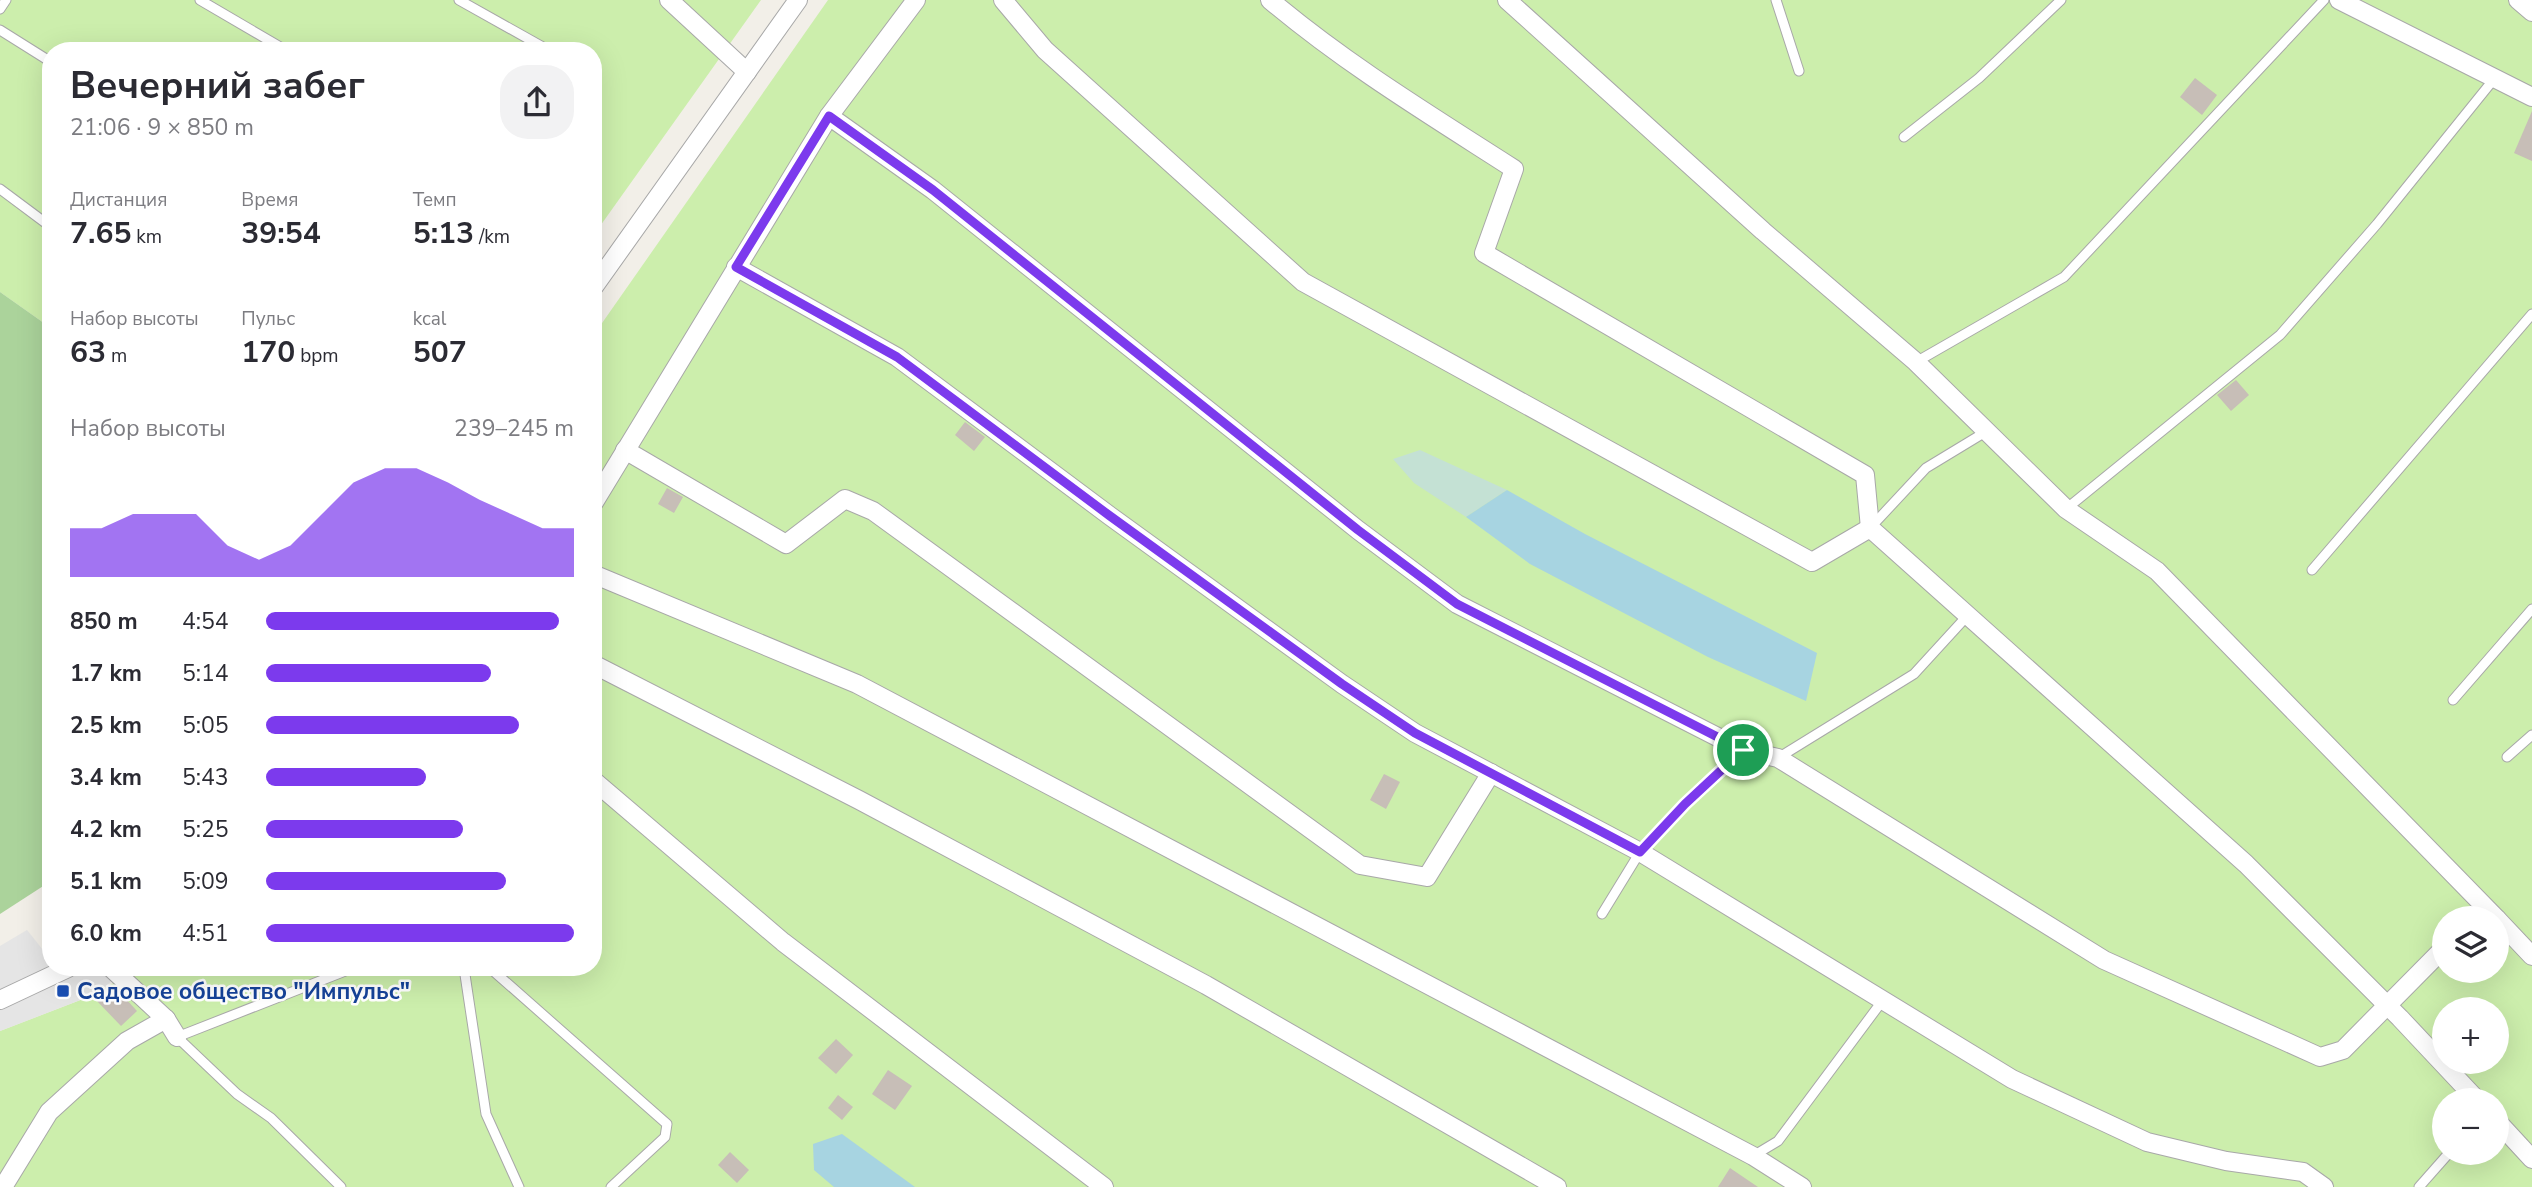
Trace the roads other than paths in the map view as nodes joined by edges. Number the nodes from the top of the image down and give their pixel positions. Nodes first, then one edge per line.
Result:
1 (6, 0) edge
2 (200, 0) edge
3 (459, 0) edge
4 (669, 0) edge
5 (798, 0) edge
6 (916, 0) edge
7 (1003, 0) edge
8 (1270, 0) edge
9 (1507, 0) edge
10 (1776, 0) edge
11 (2061, 0) edge
12 (2324, 0) edge
13 (2339, 0) edge
14 (2518, 0) edge
15 (0, 9) edge
16 (2532, 12) edge
17 (0, 30) edge
18 (272, 42) edge
19 (534, 42) edge
20 (42, 56) edge
21 (1799, 71) dead end
22 (747, 72) junction
23 (2494, 79) junction
24 (2532, 97) edge
25 (829, 116) junction
26 (1905, 137) dead end
27 (0, 189) edge
28 (42, 220) edge
29 (736, 267) junction
30 (602, 275) edge
31 (2532, 314) edge
32 (1916, 362) junction
33 (1987, 431) junction
34 (625, 450) junction
35 (602, 489) edge
36 (2066, 509) junction
37 (1870, 528) junction
38 (2312, 570) dead end
39 (602, 578) edge
40 (2532, 609) edge
41 (1968, 615) junction
42 (602, 669) edge
43 (2453, 700) dead end
44 (2532, 735) edge
45 (1743, 750) junction
46 (2507, 757) dead end
47 (1778, 758) junction
48 (1491, 773) junction
49 (602, 788) edge
50 (1640, 852) junction
51 (2485, 906) edge
52 (1602, 914) dead end
53 (2509, 931) edge
54 (2532, 956) edge
55 (2432, 960) edge
56 (51, 976) edge
57 (120, 976) edge
58 (333, 976) edge
59 (465, 976) edge
60 (499, 976) edge
61 (0, 1000) edge
62 (1883, 1000) junction
63 (2387, 1005) junction
64 (166, 1019) junction
65 (177, 1038) junction
66 (2466, 1088) edge
67 (2509, 1134) edge
68 (1753, 1156) junction
69 (2532, 1158) edge
70 (2438, 1165) edge
71 (3, 1187) edge
72 (341, 1187) edge
73 (519, 1187) edge
74 (611, 1187) edge
75 (1104, 1187) edge
76 (1558, 1187) edge
77 (1802, 1187) edge
78 (2324, 1187) edge
79 (2419, 1187) edge

1 - 15 lane
2 - 18 lane
3 - 19 lane
4 - 22 street
5 - 22 street
6 - 25 street
7 - 37 street
8 - 37 street
9 - 32 street
10 - 21 lane
11 - 26 lane
12 - 32 lane
13 - 23 street
14 - 16 street
17 - 20 lane
22 - 30 street
23 - 24 street
23 - 36 lane
25 - 29 street
25 - 45 street
27 - 28 lane
29 - 34 street
29 - 48 street
31 - 38 lane
32 - 33 street
33 - 36 street
33 - 37 lane
34 - 35 street
34 - 48 street
36 - 51 street
37 - 41 street
39 - 68 street
40 - 43 lane
41 - 47 lane
41 - 63 street
42 - 76 street
44 - 46 lane
45 - 47 street
45 - 50 lane
47 - 63 street
48 - 50 street
49 - 75 street
50 - 52 lane
50 - 62 street
53 - 54 street
55 - 63 street
56 - 61 street
57 - 64 street
58 - 65 lane
59 - 73 lane
60 - 74 lane
62 - 68 lane
62 - 78 street
63 - 66 street
64 - 65 street
64 - 71 street
65 - 72 lane
67 - 69 street
68 - 77 street
70 - 79 lane

